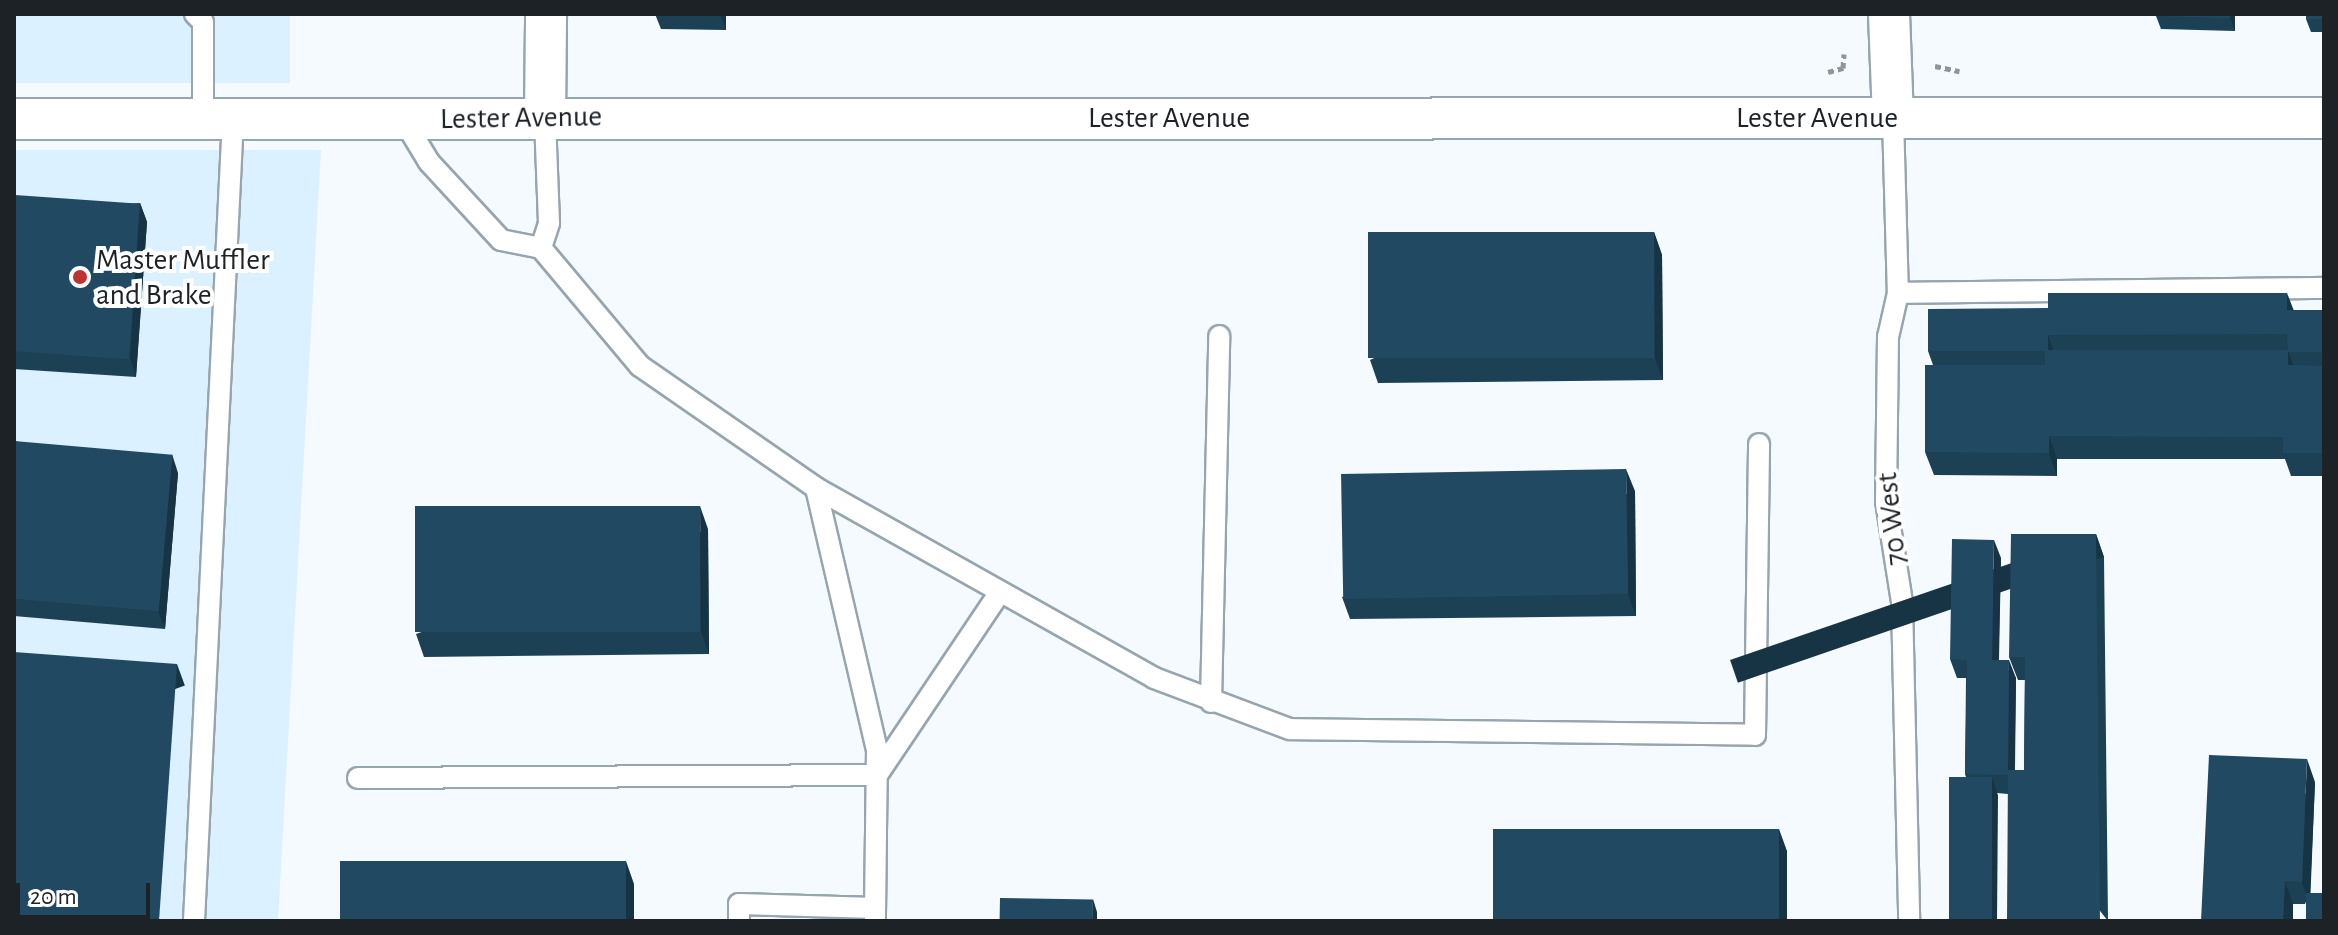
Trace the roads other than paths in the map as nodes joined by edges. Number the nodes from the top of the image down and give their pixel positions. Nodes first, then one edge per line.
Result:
1 (195, 14) edge
2 (546, 14) edge
3 (1889, 14) edge
4 (545, 117) junction
5 (1893, 118) junction
6 (2324, 118) edge
7 (14, 119) edge
8 (218, 119) junction
9 (403, 119) junction
10 (541, 248) junction
11 (2324, 288) edge
12 (1898, 293) junction
13 (1219, 336) dead end
14 (1759, 444) dead end
15 (816, 488) junction
16 (1000, 592) junction
17 (1211, 702) junction
18 (877, 775) junction
19 (358, 778) dead end
20 (875, 914) edge
21 (194, 921) edge
22 (739, 921) edge
23 (1909, 921) edge

1 - 8 lane
2 - 4 street
3 - 5 street
4 - 5 street, Lester Avenue
4 - 9 street, Lester Avenue
4 - 10 lane
5 - 6 street, Lester Avenue
5 - 12 lane, 70 West
7 - 8 street, Lester Avenue
8 - 9 street, Lester Avenue
8 - 21 lane
9 - 10 lane
10 - 15 lane
11 - 12 lane
12 - 23 lane, 70 West
13 - 17 lane
14 - 17 lane
15 - 16 lane
15 - 18 lane
16 - 17 lane
16 - 18 lane
18 - 19 lane
18 - 20 lane
20 - 22 lane

